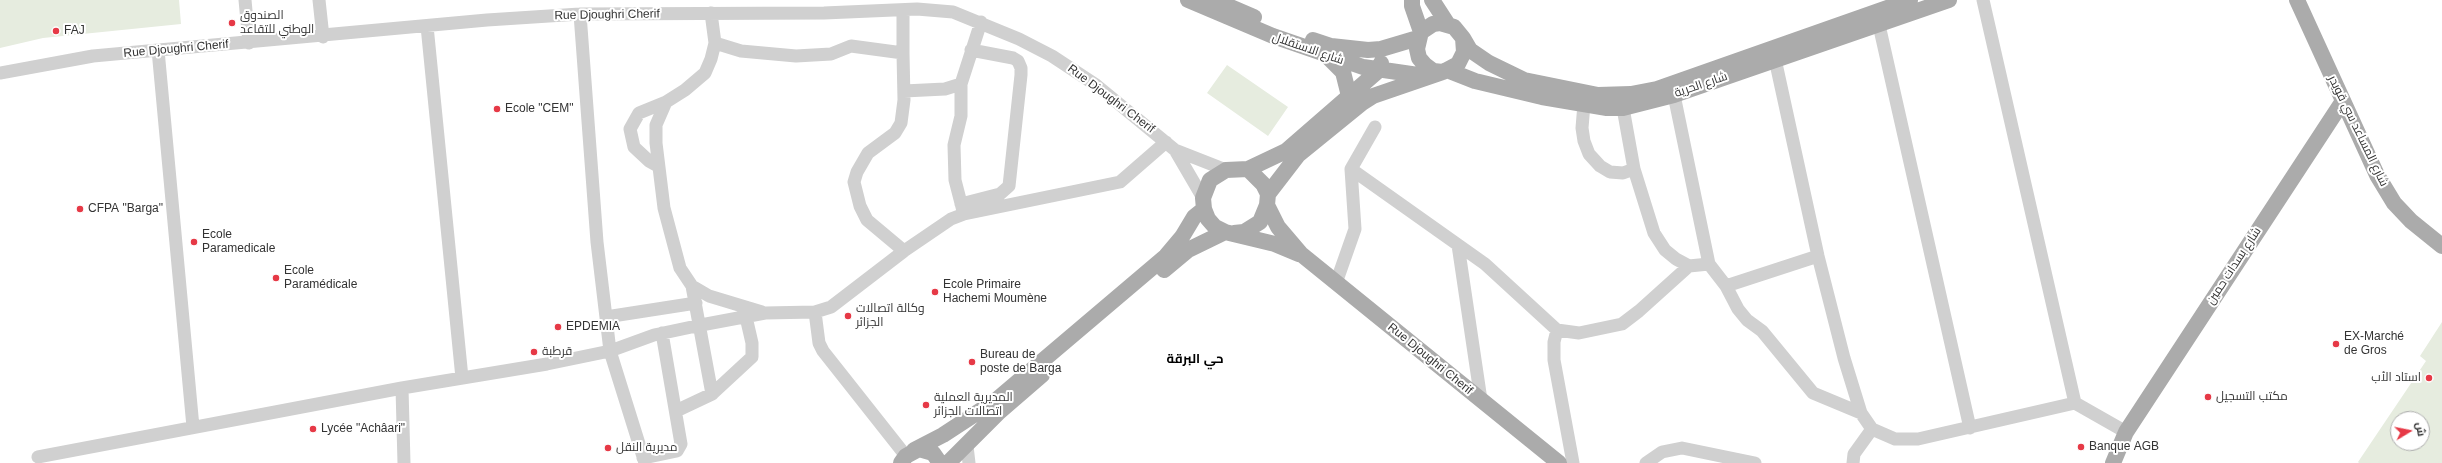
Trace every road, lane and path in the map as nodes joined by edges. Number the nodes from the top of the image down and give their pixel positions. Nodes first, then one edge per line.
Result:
1 (245, 0) edge
2 (319, 0) edge
3 (1188, 0) edge
4 (1214, 0) edge
5 (1412, 0) edge
6 (1432, 0) edge
7 (1910, 0) edge
8 (1949, 0) edge
9 (1983, 0) edge
10 (2297, 0) edge
11 (886, 5) edge
12 (951, 6) edge
13 (902, 10) junction
14 (580, 14) junction
15 (711, 14) junction
16 (981, 22) junction
17 (1447, 24) junction
18 (1878, 25) junction
19 (426, 26) junction
20 (1420, 35) junction
21 (322, 37) junction
22 (1463, 38) junction
23 (249, 43) junction
24 (715, 43) junction
25 (1392, 46) junction
26 (158, 50) junction
27 (971, 50) junction
28 (903, 53) junction
29 (1326, 55) junction
30 (1775, 59) junction
31 (1378, 71) junction
32 (1441, 71) junction
33 (0, 73) edge
34 (961, 84) junction
35 (904, 91) junction
36 (1674, 95) junction
37 (1349, 96) junction
38 (2343, 101) junction
39 (666, 102) junction
40 (1584, 104) junction
41 (1623, 108) junction
42 (1375, 127) dead end
43 (1170, 146) junction
44 (658, 166) junction
45 (1351, 169) junction
46 (1634, 169) junction
47 (1226, 170) junction
48 (1248, 170) junction
49 (1268, 200) junction
50 (1203, 203) junction
51 (963, 209) junction
52 (1229, 233) junction
53 (1458, 245) junction
54 (2442, 246) edge
55 (904, 250) junction
56 (1301, 254) junction
57 (1818, 256) junction
58 (1709, 264) junction
59 (1689, 266) junction
60 (1336, 283) junction
61 (692, 286) junction
62 (1726, 286) junction
63 (696, 303) junction
64 (815, 312) junction
65 (765, 313) junction
66 (606, 317) junction
67 (746, 317) junction
68 (701, 325) junction
69 (1557, 330) junction
70 (662, 333) junction
71 (610, 351) junction
72 (462, 378) junction
73 (402, 388) junction
74 (712, 394) junction
75 (1481, 400) junction
76 (2075, 403) junction
77 (676, 411) junction
78 (1861, 413) junction
79 (193, 427) junction
80 (1970, 428) junction
81 (1872, 430) junction
82 (2126, 432) junction
83 (967, 446) junction
84 (907, 456) edge
85 (38, 457) dead end
86 (644, 460) edge
87 (404, 463) edge
88 (940, 463) edge
89 (948, 463) edge
90 (969, 463) edge
91 (1559, 463) edge
92 (1573, 463) edge
93 (1646, 463) edge
94 (1755, 463) edge
95 (1853, 463) edge
96 (2113, 463) edge

1 - 23 street
2 - 21 street
3 - 29 main road, شارع الاستقلال
4 - 25 main road, شارع الاستقلال
5 - 20 main road
6 - 17 main road
7 - 22 main road, شارع الحرية
8 - 18 main road, شارع الحرية
9 - 76 street
10 - 38 main road, شارع المساعد سي قويدر
11 - 13 street, Rue Djoughri Cherif
11 - 15 street, Rue Djoughri Cherif
12 - 13 street, Rue Djoughri Cherif
12 - 16 street, Rue Djoughri Cherif
13 - 28 street
14 - 15 street, Rue Djoughri Cherif
14 - 19 street, Rue Djoughri Cherif
14 - 66 street
15 - 24 street
16 - 27 street
16 - 43 street, Rue Djoughri Cherif
17 - 20 main road
17 - 22 main road
18 - 30 main road, شارع الحرية
18 - 80 street
19 - 21 street, Rue Djoughri Cherif
19 - 72 street
20 - 25 main road, شارع الاستقلال
20 - 32 main road
21 - 23 street, Rue Djoughri Cherif
22 - 32 main road
23 - 26 street, Rue Djoughri Cherif
24 - 28 street
24 - 39 street
25 - 31 main road
26 - 33 street, Rue Djoughri Cherif
26 - 79 street
27 - 34 street
27 - 51 street
28 - 35 street
29 - 31 main road, شارع الاستقلال
29 - 37 main road
30 - 36 main road, شارع الحرية
30 - 57 street
31 - 32 main road, شارع الاستقلال
31 - 37 main road
32 - 40 main road, شارع الحرية
32 - 49 main road
34 - 35 street
34 - 51 street
35 - 55 street
36 - 41 main road, شارع الحرية
36 - 58 street
37 - 48 main road
38 - 54 main road, شارع المساعد سي قويدر
38 - 82 main road, شارع بسدات حمين
39 - 44 street
39 - 44 street
40 - 41 main road, شارع الحرية
40 - 46 street
41 - 46 street
42 - 45 street
43 - 47 street
43 - 50 street
43 - 51 street
44 - 61 street
45 - 53 street
45 - 60 street
46 - 59 street
47 - 48 main road
47 - 50 main road
48 - 49 main road
49 - 52 main road
49 - 56 main road
50 - 52 main road
50 - 84 main road
51 - 55 street
52 - 56 main road
52 - 83 main road
53 - 69 street
53 - 75 street
55 - 64 street
56 - 60 main road, Rue Djoughri Cherif
57 - 62 street
57 - 78 street
58 - 59 street
58 - 62 street
59 - 69 street
60 - 75 main road, Rue Djoughri Cherif
61 - 63 street
61 - 65 street
62 - 78 street
63 - 66 street
63 - 68 street
64 - 65 street
64 - 84 street
65 - 67 street
66 - 71 street
67 - 68 street
67 - 74 street
68 - 70 street
68 - 74 street
69 - 92 street
70 - 71 street
70 - 77 street
71 - 72 street
71 - 86 street
72 - 73 street
73 - 79 street
73 - 87 street
74 - 77 street
75 - 91 main road, Rue Djoughri Cherif
76 - 80 street
76 - 82 street
77 - 86 street
78 - 81 street
79 - 85 street
80 - 81 street
81 - 95 street
82 - 96 main road, شارع بسدات حمين
83 - 89 main road
83 - 90 street
84 - 88 main road
93 - 94 street

